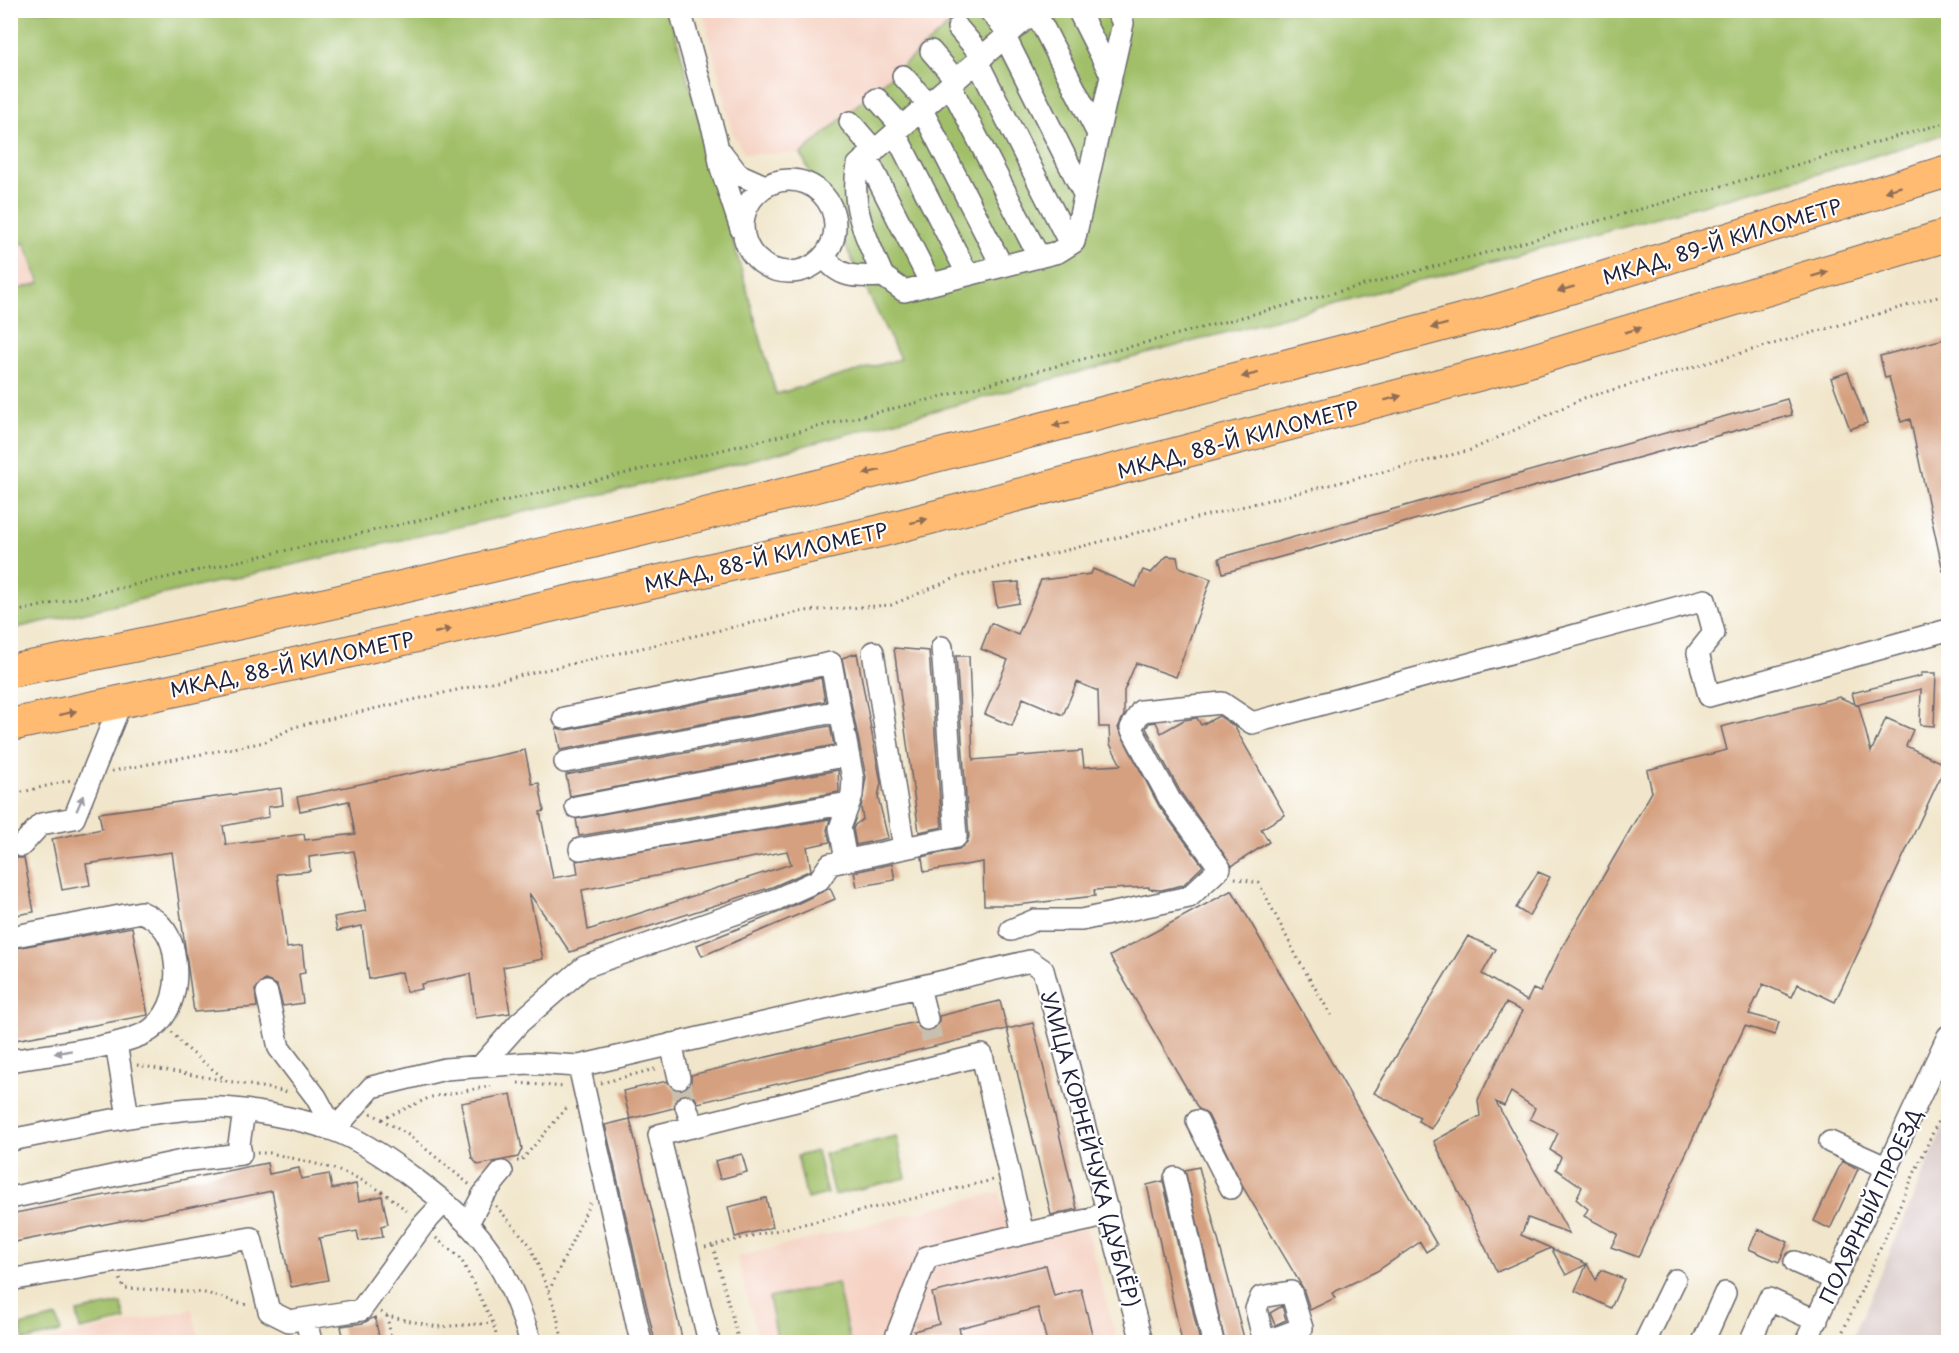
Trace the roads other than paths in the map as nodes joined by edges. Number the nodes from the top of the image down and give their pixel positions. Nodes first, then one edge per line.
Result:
1 (680, 10) edge
2 (989, 10) edge
3 (1078, 10) edge
4 (1117, 10) edge
5 (1036, 11) edge
6 (958, 28) dead end
7 (1007, 35) junction
8 (931, 51) dead end
9 (980, 59) junction
10 (1111, 75) junction
11 (903, 76) dead end
12 (953, 82) junction
13 (877, 99) dead end
14 (925, 107) junction
15 (850, 122) dead end
16 (899, 130) junction
17 (1098, 134) junction
18 (716, 140) junction
19 (871, 154) junction
20 (1948, 171) edge
21 (765, 186) junction
22 (1084, 194) junction
23 (742, 231) junction
24 (1948, 235) edge
25 (1070, 244) junction
26 (824, 256) junction
27 (1038, 258) junction
28 (1002, 267) junction
29 (968, 275) junction
30 (883, 276) junction
31 (932, 284) junction
32 (1944, 631) dead end
33 (942, 647) dead end
34 (873, 652) dead end
35 (10, 671) edge
36 (122, 700) junction
37 (840, 711) junction
38 (564, 718) dead end
39 (10, 725) edge
40 (848, 755) junction
41 (565, 762) dead end
42 (849, 803) junction
43 (576, 807) dead end
44 (21, 846) dead end
45 (904, 848) junction
46 (580, 849) dead end
47 (846, 860) junction
48 (1011, 930) dead end
49 (10, 937) edge
50 (920, 987) junction
51 (267, 993) dead end
52 (927, 1019) tunnel mouth
53 (1948, 1036) edge
54 (116, 1043) junction
55 (671, 1044) junction
56 (10, 1061) edge
57 (481, 1066) junction
58 (579, 1066) junction
59 (1941, 1070) edge
60 (679, 1078) tunnel mouth
61 (686, 1106) tunnel mouth
62 (244, 1112) junction
63 (128, 1117) junction
64 (1197, 1121) dead end
65 (693, 1127) junction
66 (334, 1130) junction
67 (10, 1140) edge
68 (1830, 1142) dead end
69 (506, 1168) road end
70 (1888, 1168) junction
71 (1175, 1178) dead end
72 (1231, 1188) dead end
73 (10, 1198) edge
74 (444, 1202) junction
75 (1108, 1209) junction
76 (468, 1223) junction
77 (1023, 1234) junction
78 (1795, 1262) dead end
79 (10, 1280) edge
80 (1675, 1280) dead end
81 (1836, 1280) junction
82 (1725, 1293) dead end
83 (306, 1319) junction
84 (1817, 1320) junction
85 (310, 1342) edge
86 (531, 1342) edge
87 (641, 1342) edge
88 (709, 1342) edge
89 (894, 1342) edge
90 (1142, 1342) edge
91 (1213, 1342) edge
92 (1645, 1342) edge
93 (1703, 1342) edge
94 (1750, 1342) edge
95 (1806, 1342) edge

1 - 18 street
2 - 7 street
3 - 10 street
4 - 10 street
5 - 7 street
5 - 17 street
6 - 9 street
7 - 9 street
7 - 22 street
8 - 12 street
9 - 12 street
9 - 25 street
10 - 17 street
11 - 14 street
12 - 14 street
12 - 27 street
13 - 16 street
14 - 16 street
14 - 28 street
15 - 19 street
16 - 19 street
16 - 29 street
17 - 22 street
18 - 21 street
18 - 23 street
19 - 30 street
19 - 31 street
20 -> 35 highway, МКАД, 89-Й КИЛОМЕТР
21 - 23 street
21 - 26 street
22 - 25 street
23 - 26 street
36 -> 24 highway, МКАД, 88-Й КИЛОМЕТР
25 - 27 street
26 - 30 street
27 - 28 street
28 - 29 street
29 - 31 street
30 - 31 street
32 - 48 street
33 - 45 street
34 - 45 street
39 -> 36 highway, МКАД, 88-Й КИЛОМЕТР
44 -> 36 street
37 - 38 street
37 - 40 street
37 - 41 street
40 - 42 street
40 - 43 street
42 - 46 street
42 - 47 street
45 - 47 street
47 - 57 street
49 - 54 street
50 - 52 street
50 - 55 street
50 - 75 street, УЛИЦА КОРНЕЙЧУКА (ДУБЛЁР)
51 - 66 street
53 - 59 street, ПОЛЯРНЫЙ ПРОЕЗД
54 -> 56 street
54 - 63 street
55 - 58 street
55 - 60 street
57 - 58 street
57 - 66 street
58 - 87 street
59 - 70 street, ПОЛЯРНЫЙ ПРОЕЗД
61 - 65 street
62 - 63 street
62 - 66 street
62 - 73 street
63 - 67 street
64 - 72 street
65 - 77 street
65 - 88 street
66 - 74 street
68 - 70 street
69 - 76 street
70 - 81 street, ПОЛЯРНЫЙ ПРОЕЗД
71 - 91 street
74 - 76 street
74 - 83 street
75 - 77 street
75 - 90 street, УЛИЦА КОРНЕЙЧУКА (ДУБЛЁР)
76 - 86 street
77 - 89 street
78 - 81 street
79 - 83 street
80 - 92 street
81 - 84 street, ПОЛЯРНЫЙ ПРОЕЗД
82 - 93 street
83 - 85 street
84 - 94 street
84 - 95 street, ПОЛЯРНЫЙ ПРОЕЗД

